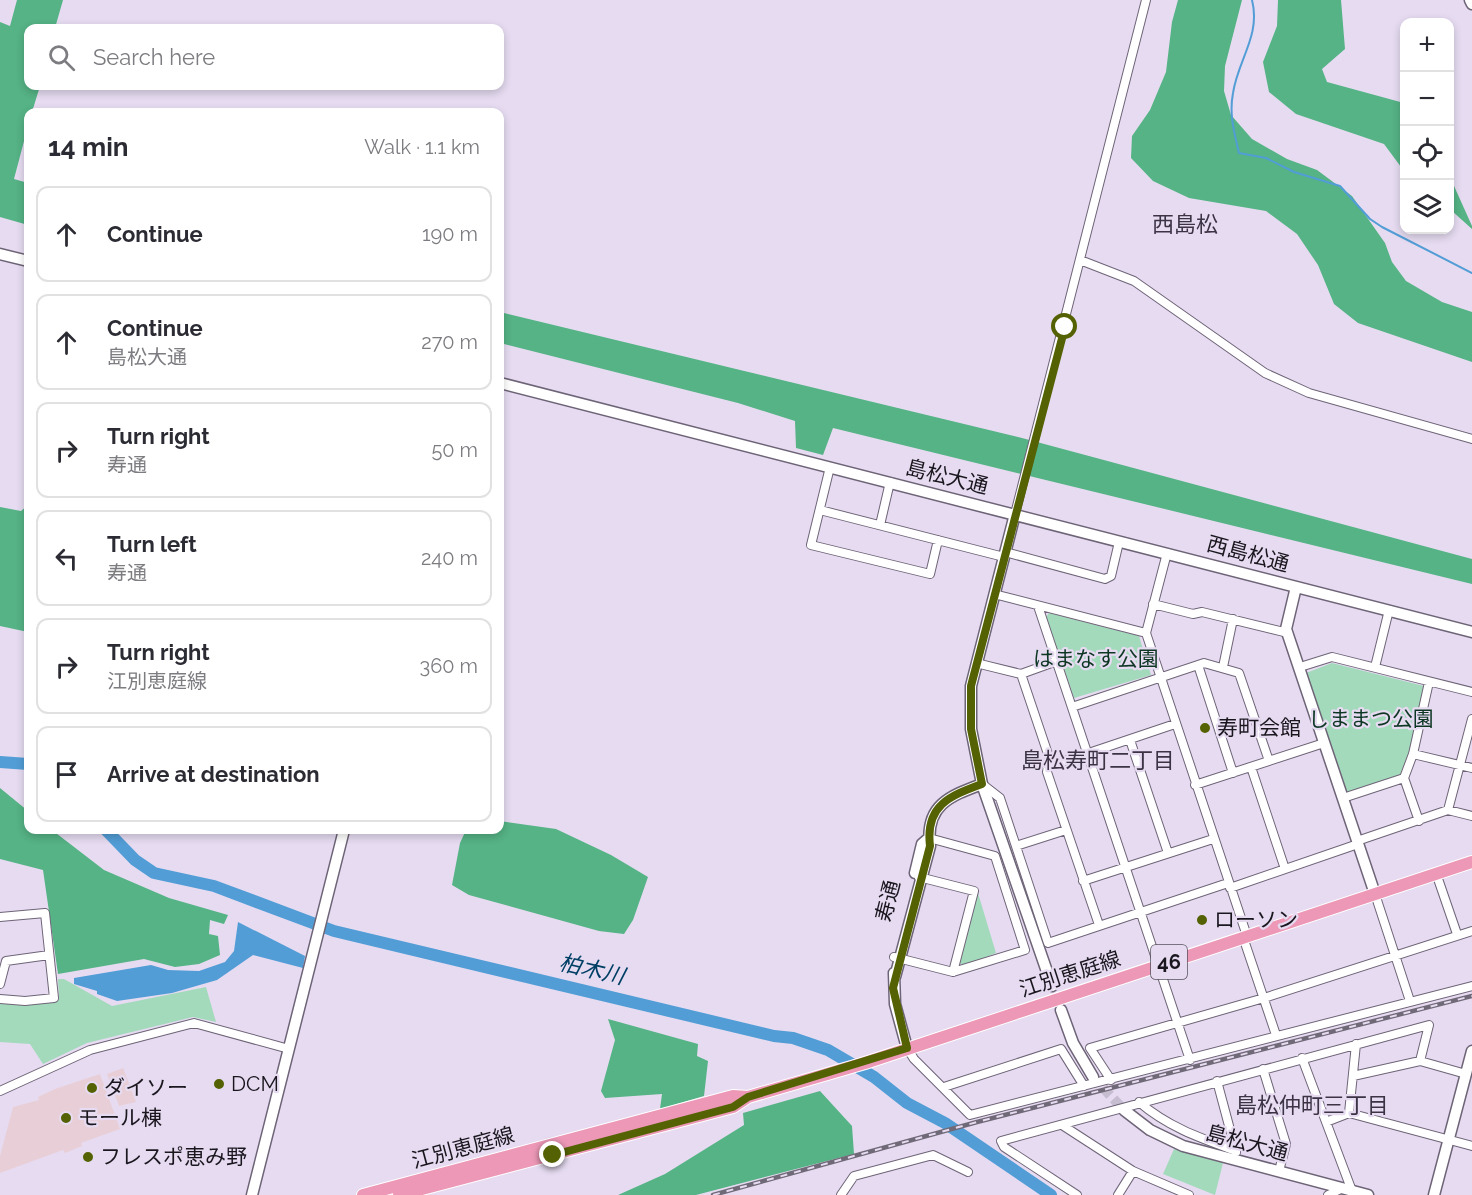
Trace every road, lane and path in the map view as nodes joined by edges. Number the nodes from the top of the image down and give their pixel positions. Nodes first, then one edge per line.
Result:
1 (1146, 0) edge
2 (0, 254) edge
3 (24, 260) edge
4 (1080, 260) junction
5 (504, 384) edge
6 (1472, 439) edge
7 (830, 467) junction
8 (890, 482) junction
9 (820, 510) junction
10 (1015, 514) junction
11 (880, 525) junction
12 (938, 540) junction
13 (1119, 542) junction
14 (1167, 553) junction
15 (1005, 555) junction
16 (1296, 587) junction
17 (994, 594) junction
18 (1153, 604) junction
19 (1038, 606) junction
20 (1389, 610) junction
21 (1233, 619) junction
22 (1472, 632) edge
23 (1146, 633) junction
24 (1288, 633) junction
25 (1057, 662) junction
26 (976, 663) junction
27 (1198, 665) junction
28 (1223, 667) junction
29 (1300, 667) junction
30 (1375, 667) junction
31 (1021, 674) junction
32 (1160, 678) junction
33 (1430, 682) junction
34 (1472, 692) edge
35 (1072, 707) junction
36 (1472, 719) edge
37 (1175, 724) junction
38 (1130, 740) junction
39 (1324, 743) junction
40 (1088, 753) junction
41 (1413, 754) junction
42 (1269, 761) junction
43 (1460, 765) junction
44 (1047, 767) junction
45 (1251, 767) junction
46 (1472, 768) edge
47 (1233, 773) junction
48 (1404, 778) junction
49 (982, 784) junction
50 (1195, 785) junction
51 (1343, 798) junction
52 (1448, 810) junction
53 (1472, 816) edge
54 (1419, 821) junction
55 (1066, 830) junction
56 (343, 834) edge
57 (929, 837) junction
58 (1213, 839) junction
59 (1357, 843) junction
60 (1016, 846) junction
61 (1168, 853) junction
62 (1472, 862) edge
63 (1125, 868) junction
64 (1284, 869) junction
65 (1436, 873) junction
66 (918, 877) junction
67 (1083, 881) junction
68 (1229, 885) junction
69 (1375, 894) junction
70 (1140, 911) junction
71 (0, 917) edge
72 (1099, 925) junction
73 (1472, 931) edge
74 (1457, 934) junction
75 (1245, 937) junction
76 (1395, 954) junction
77 (49, 955) junction
78 (898, 958) junction
79 (1158, 966) junction
80 (953, 972) junction
81 (0, 984) edge
82 (1052, 986) dead end
83 (1472, 986) edge
84 (1264, 998) junction
85 (0, 999) edge
86 (1410, 1001) junction
87 (1061, 1010) dead end
88 (1177, 1023) junction
89 (1276, 1035) junction
90 (1356, 1044) junction
91 (907, 1048) junction
92 (289, 1049) junction
93 (1472, 1052) edge
94 (1302, 1058) junction
95 (1190, 1060) junction
96 (1420, 1061) junction
97 (1263, 1069) junction
98 (1468, 1072) edge
99 (1353, 1076) junction
100 (1093, 1077) tunnel mouth
101 (1111, 1080) junction
102 (1217, 1081) junction
103 (1084, 1086) junction
104 (944, 1087) junction
105 (0, 1091) edge
106 (748, 1097) junction
107 (1139, 1102) junction
108 (1124, 1110) tunnel mouth
109 (1349, 1113) junction
110 (1326, 1122) junction
111 (1062, 1125) junction
112 (1449, 1140) junction
113 (1472, 1146) edge
114 (1237, 1156) junction
115 (1133, 1171) junction
116 (968, 1172) dead end
117 (1279, 1172) junction
118 (1348, 1190) junction
119 (252, 1195) edge
120 (363, 1195) edge
121 (399, 1195) edge
122 (841, 1195) edge
123 (1077, 1195) edge
124 (1118, 1195) edge
125 (1189, 1195) edge
126 (1328, 1195) edge
127 (1368, 1195) edge
128 (1434, 1195) edge

1 - 4 street
2 - 3 street
4 - 6 street
4 - 10 street
5 - 7 street, 島松大通
7 - 8 street, 島松大通
7 - 9 street
8 - 10 street, 島松大通
8 - 11 street
9 - 11 street
9 - 12 street
10 - 13 street, 西島松通
10 - 15 street
11 - 12 street
12 - 15 street
13 - 14 street, 西島松通
13 - 15 street
14 - 16 street, 西島松通
14 - 18 street
15 - 17 street
16 - 20 street, 西島松通
16 - 24 street
17 - 19 street
17 - 26 street
18 - 21 street
18 - 23 street
19 - 23 street
19 - 25 street
20 - 22 street, 西島松通
20 - 30 street
21 - 24 street
21 - 28 street
23 - 32 street
24 - 29 street
25 - 31 street
25 - 35 street
26 - 31 street
26 - 49 street
27 - 28 street
27 - 32 street
27 - 47 street
28 - 42 street
29 - 30 street
29 - 39 street
30 - 33 street
31 - 44 street
32 - 35 street
32 - 37 street
33 - 34 street
33 - 41 street
35 - 40 street
36 - 43 street
37 - 38 street
37 - 50 street
38 - 40 street
38 - 61 street
39 - 42 street
39 - 51 street
40 - 44 street
40 - 63 street
41 - 43 street
41 - 48 street
42 - 45 street
43 - 46 street
43 - 52 street
44 - 55 street
45 - 47 street
45 - 64 street
47 - 50 street
48 - 51 street
48 - 54 street
49 - 57 street, 寿通
49 - 60 street
49 - 82 street
50 - 58 street
51 - 59 street
52 - 53 street
52 - 54 street
54 - 59 street
55 - 60 street
55 - 67 street
56 - 92 street
57 - 66 street, 寿通
57 - 80 street
58 - 61 street
58 - 68 street
59 - 64 street
59 - 69 street
60 - 72 street
61 - 63 street
62 - 65 main road, 江別恵庭線 / 46
63 - 67 street
63 - 70 street
64 - 68 street
65 - 69 main road, 江別恵庭線 / 46
65 - 74 street
66 - 78 street, 寿通
66 - 80 street
67 - 72 street
68 - 70 street
68 - 75 street
69 - 75 main road, 江別恵庭線 / 46
69 - 76 street
70 - 72 street
70 - 79 street
71 - 77 street
73 - 74 street
74 - 76 street
75 - 79 main road, 江別恵庭線 / 46
75 - 84 street
76 - 84 street
76 - 86 street
77 - 81 street
77 - 85 street
78 - 80 street
78 - 91 street, 寿通
79 - 88 street
79 - 91 main road, 江別恵庭線 / 46
83 - 86 street
84 - 88 street
84 - 89 street
86 - 89 street
87 - 100 street
88 - 95 street
88 - 101 street
89 - 95 street
90 - 94 street
90 - 96 street
90 - 99 street
91 - 104 street
91 - 106 main road, 江別恵庭線 / 46
92 - 105 street
92 - 119 street
93 - 98 street
94 - 97 street
94 - 110 street
95 - 101 street
96 - 98 street
96 - 99 street
97 - 102 street
97 - 117 street
98 - 112 street
99 - 109 street
101 - 103 street
102 - 107 street
102 - 114 street
103 - 104 street
103 - 104 street
106 - 120 main road, 江別恵庭線 / 46
106 - 121 main road, 江別恵庭線 / 46
107 - 111 street
107 - 114 street
108 - 114 street, 島松大通
109 - 110 street
109 - 112 street
110 - 118 street
111 - 115 street
111 - 123 street
112 - 113 street
112 - 128 street
114 - 117 street, 島松大通
115 - 124 street
115 - 125 street
116 - 122 street
117 - 118 street, 島松大通
118 - 126 street
118 - 127 street, 島松大通

